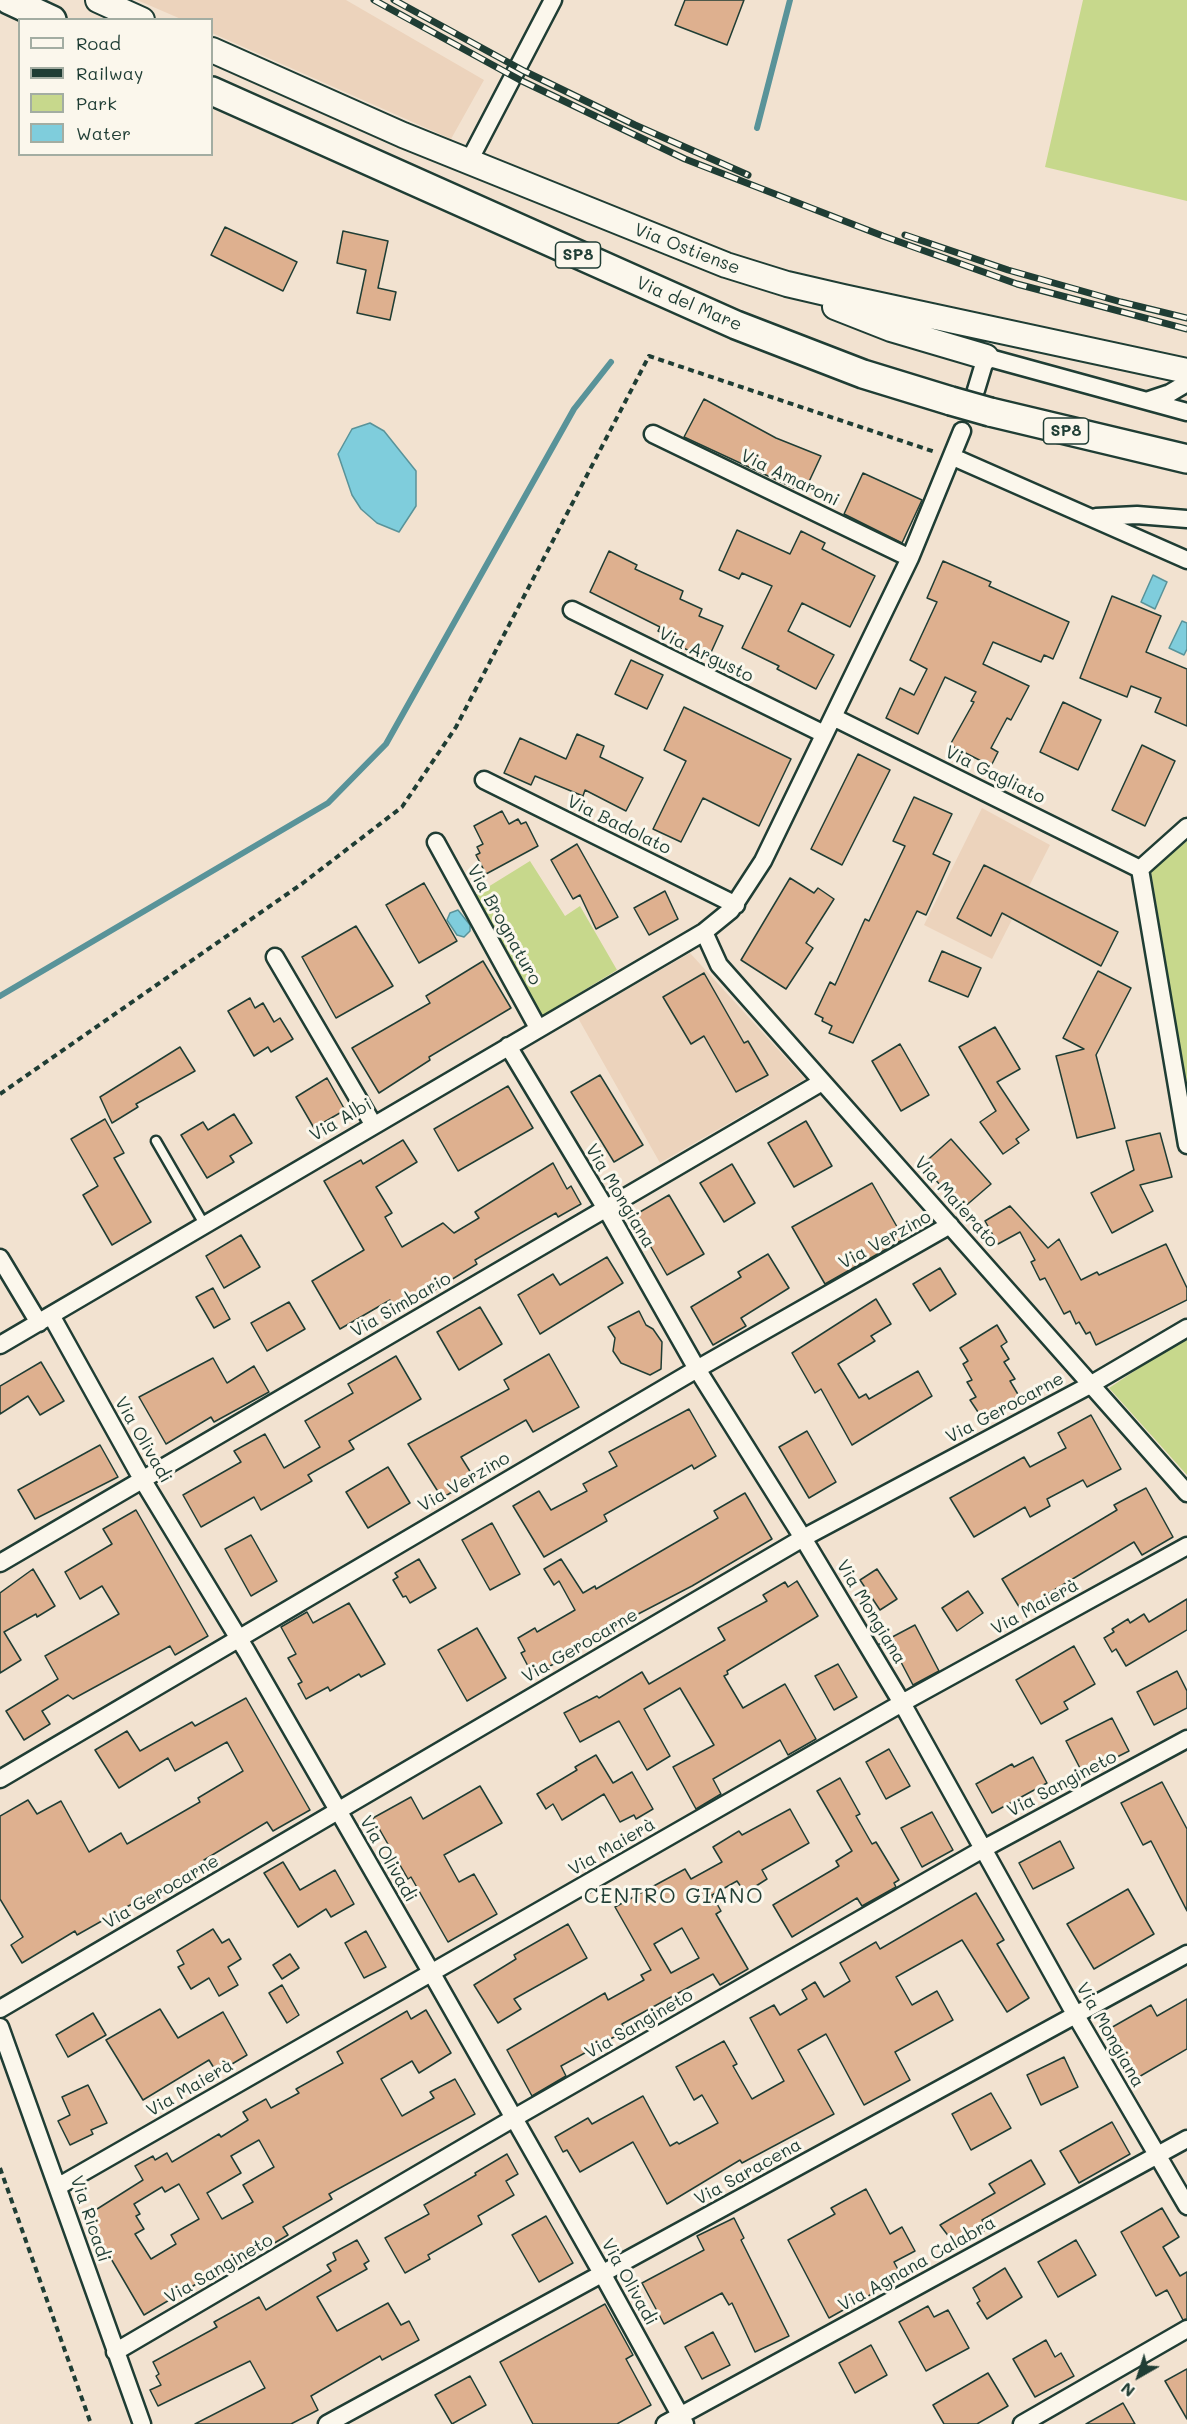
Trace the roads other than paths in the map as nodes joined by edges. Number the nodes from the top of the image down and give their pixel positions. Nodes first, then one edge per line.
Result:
1 (9, 0) edge
2 (98, 0) edge
3 (553, 0) edge
4 (48, 18) edge
5 (138, 18) edge
6 (213, 50) edge
7 (213, 91) edge
8 (469, 161) junction
9 (787, 285) junction
10 (986, 357) junction
11 (1187, 371) edge
12 (1187, 383) edge
13 (1149, 400) junction
14 (983, 401) junction
15 (1187, 412) edge
16 (962, 432) dead end
17 (653, 434) dead end
18 (1142, 449) junction
19 (953, 457) junction
20 (1187, 459) edge
21 (1187, 469) edge
22 (1092, 517) junction
23 (1187, 519) edge
24 (910, 558) junction
25 (1187, 560) edge
26 (572, 610) dead end
27 (832, 717) junction
28 (824, 735) junction
29 (484, 780) dead end
30 (1187, 827) edge
31 (436, 842) dead end
32 (1140, 869) junction
33 (736, 905) junction
34 (704, 932) junction
35 (275, 957) dead end
36 (538, 1028) junction
37 (508, 1046) junction
38 (822, 1082) junction
39 (373, 1124) junction
40 (156, 1141) dead end
41 (1187, 1145) edge
42 (604, 1208) junction
43 (204, 1224) junction
44 (950, 1225) junction
45 (0, 1258) edge
46 (45, 1320) junction
47 (1187, 1328) edge
48 (0, 1345) edge
49 (697, 1369) junction
50 (1090, 1385) junction
51 (142, 1479) junction
52 (1187, 1493) edge
53 (803, 1538) junction
54 (1187, 1546) edge
55 (0, 1563) edge
56 (238, 1637) junction
57 (902, 1703) junction
58 (1187, 1739) edge
59 (0, 1779) edge
60 (337, 1810) junction
61 (983, 1849) junction
62 (1187, 1954) edge
63 (431, 1972) junction
64 (0, 2009) edge
65 (1075, 2014) junction
66 (0, 2027) edge
67 (514, 2118) junction
68 (1187, 2139) edge
69 (1158, 2155) junction
70 (58, 2186) junction
71 (1187, 2206) edge
72 (603, 2275) junction
73 (1187, 2329) edge
74 (115, 2352) junction
75 (677, 2421) edge
76 (142, 2424) edge
77 (327, 2424) edge
78 (1022, 2424) edge

1 - 4 main road
2 - 5 main road
3 - 8 street
6 - 8 main road, Via Ostiense
7 - 14 main road, Via del Mare / SP8, bridge
8 - 9 main road, Via Ostiense
9 - 10 main road
9 - 11 main road, Via Ostiense
10 - 13 street
10 - 14 street
12 - 13 street
13 - 15 street
14 - 18 main road, Via del Mare / SP8
16 - 19 street, Via Albi
17 - 24 street, Via Amaroni
18 - 20 main road, Via del Mare / SP8
18 - 21 main road
19 - 22 street
19 - 24 street, Via Albi
22 - 23 street
22 - 25 street
24 - 27 street, Via Albi
26 - 28 street, Via Argusto
27 - 28 street, Via Albi
27 - 32 street, Via Gagliato
28 - 33 street, Via Albi
29 - 33 street, Via Badolato
30 - 32 street
31 - 36 street, Via Brognaturo
32 - 41 street
33 - 34 street, Via Albi
34 - 36 street, Via Albi
34 - 38 street, Via Maierato
35 - 39 street
36 - 37 street, Via Albi
37 - 39 street, Via Albi
37 - 42 street, Via Mongiana
38 - 42 street, Via Simbario
38 - 44 street, Via Maierato
39 - 43 street, Via Albi
40 - 43 lane
42 - 49 street, Via Mongiana
42 - 51 street, Via Simbario
43 - 46 street, Via Albi
44 - 49 street, Via Verzino
44 - 50 street, Via Maierato
45 - 46 street, Via Olivadi
46 - 48 street, Via Albi
46 - 51 street, Via Olivadi
47 - 50 street, Via Gerocarne
49 - 53 street, Via Mongiana
49 - 56 street, Via Verzino
50 - 52 street, Via Maierato
50 - 53 street, Via Gerocarne
51 - 55 street, Via Simbario
51 - 56 street, Via Olivadi
53 - 57 street, Via Mongiana
53 - 60 street, Via Gerocarne
54 - 57 street, Via Maierà
56 - 59 street, Via Verzino
56 - 60 street, Via Olivadi
57 - 61 street, Via Mongiana
57 - 63 street, Via Maierà
58 - 61 street, Via Sangineto
60 - 63 street, Via Olivadi
60 - 64 street, Via Gerocarne
61 - 65 street, Via Mongiana
61 - 67 street, Via Sangineto
62 - 65 street, Via Saracena
63 - 67 street, Via Olivadi
63 - 70 street, Via Maierà
65 - 69 street, Via Mongiana
65 - 72 street, Via Saracena
66 - 70 street, Via Ricadi
67 - 72 street, Via Olivadi
67 - 74 street, Via Sangineto
68 - 69 street, Via Agnana Calabra
69 - 71 street, Via Mongiana
69 - 75 street, Via Agnana Calabra
70 - 74 street, Via Ricadi
72 - 75 street, Via Olivadi
72 - 77 street, Via Saracena
73 - 78 street
74 - 76 street, Via Ricadi

